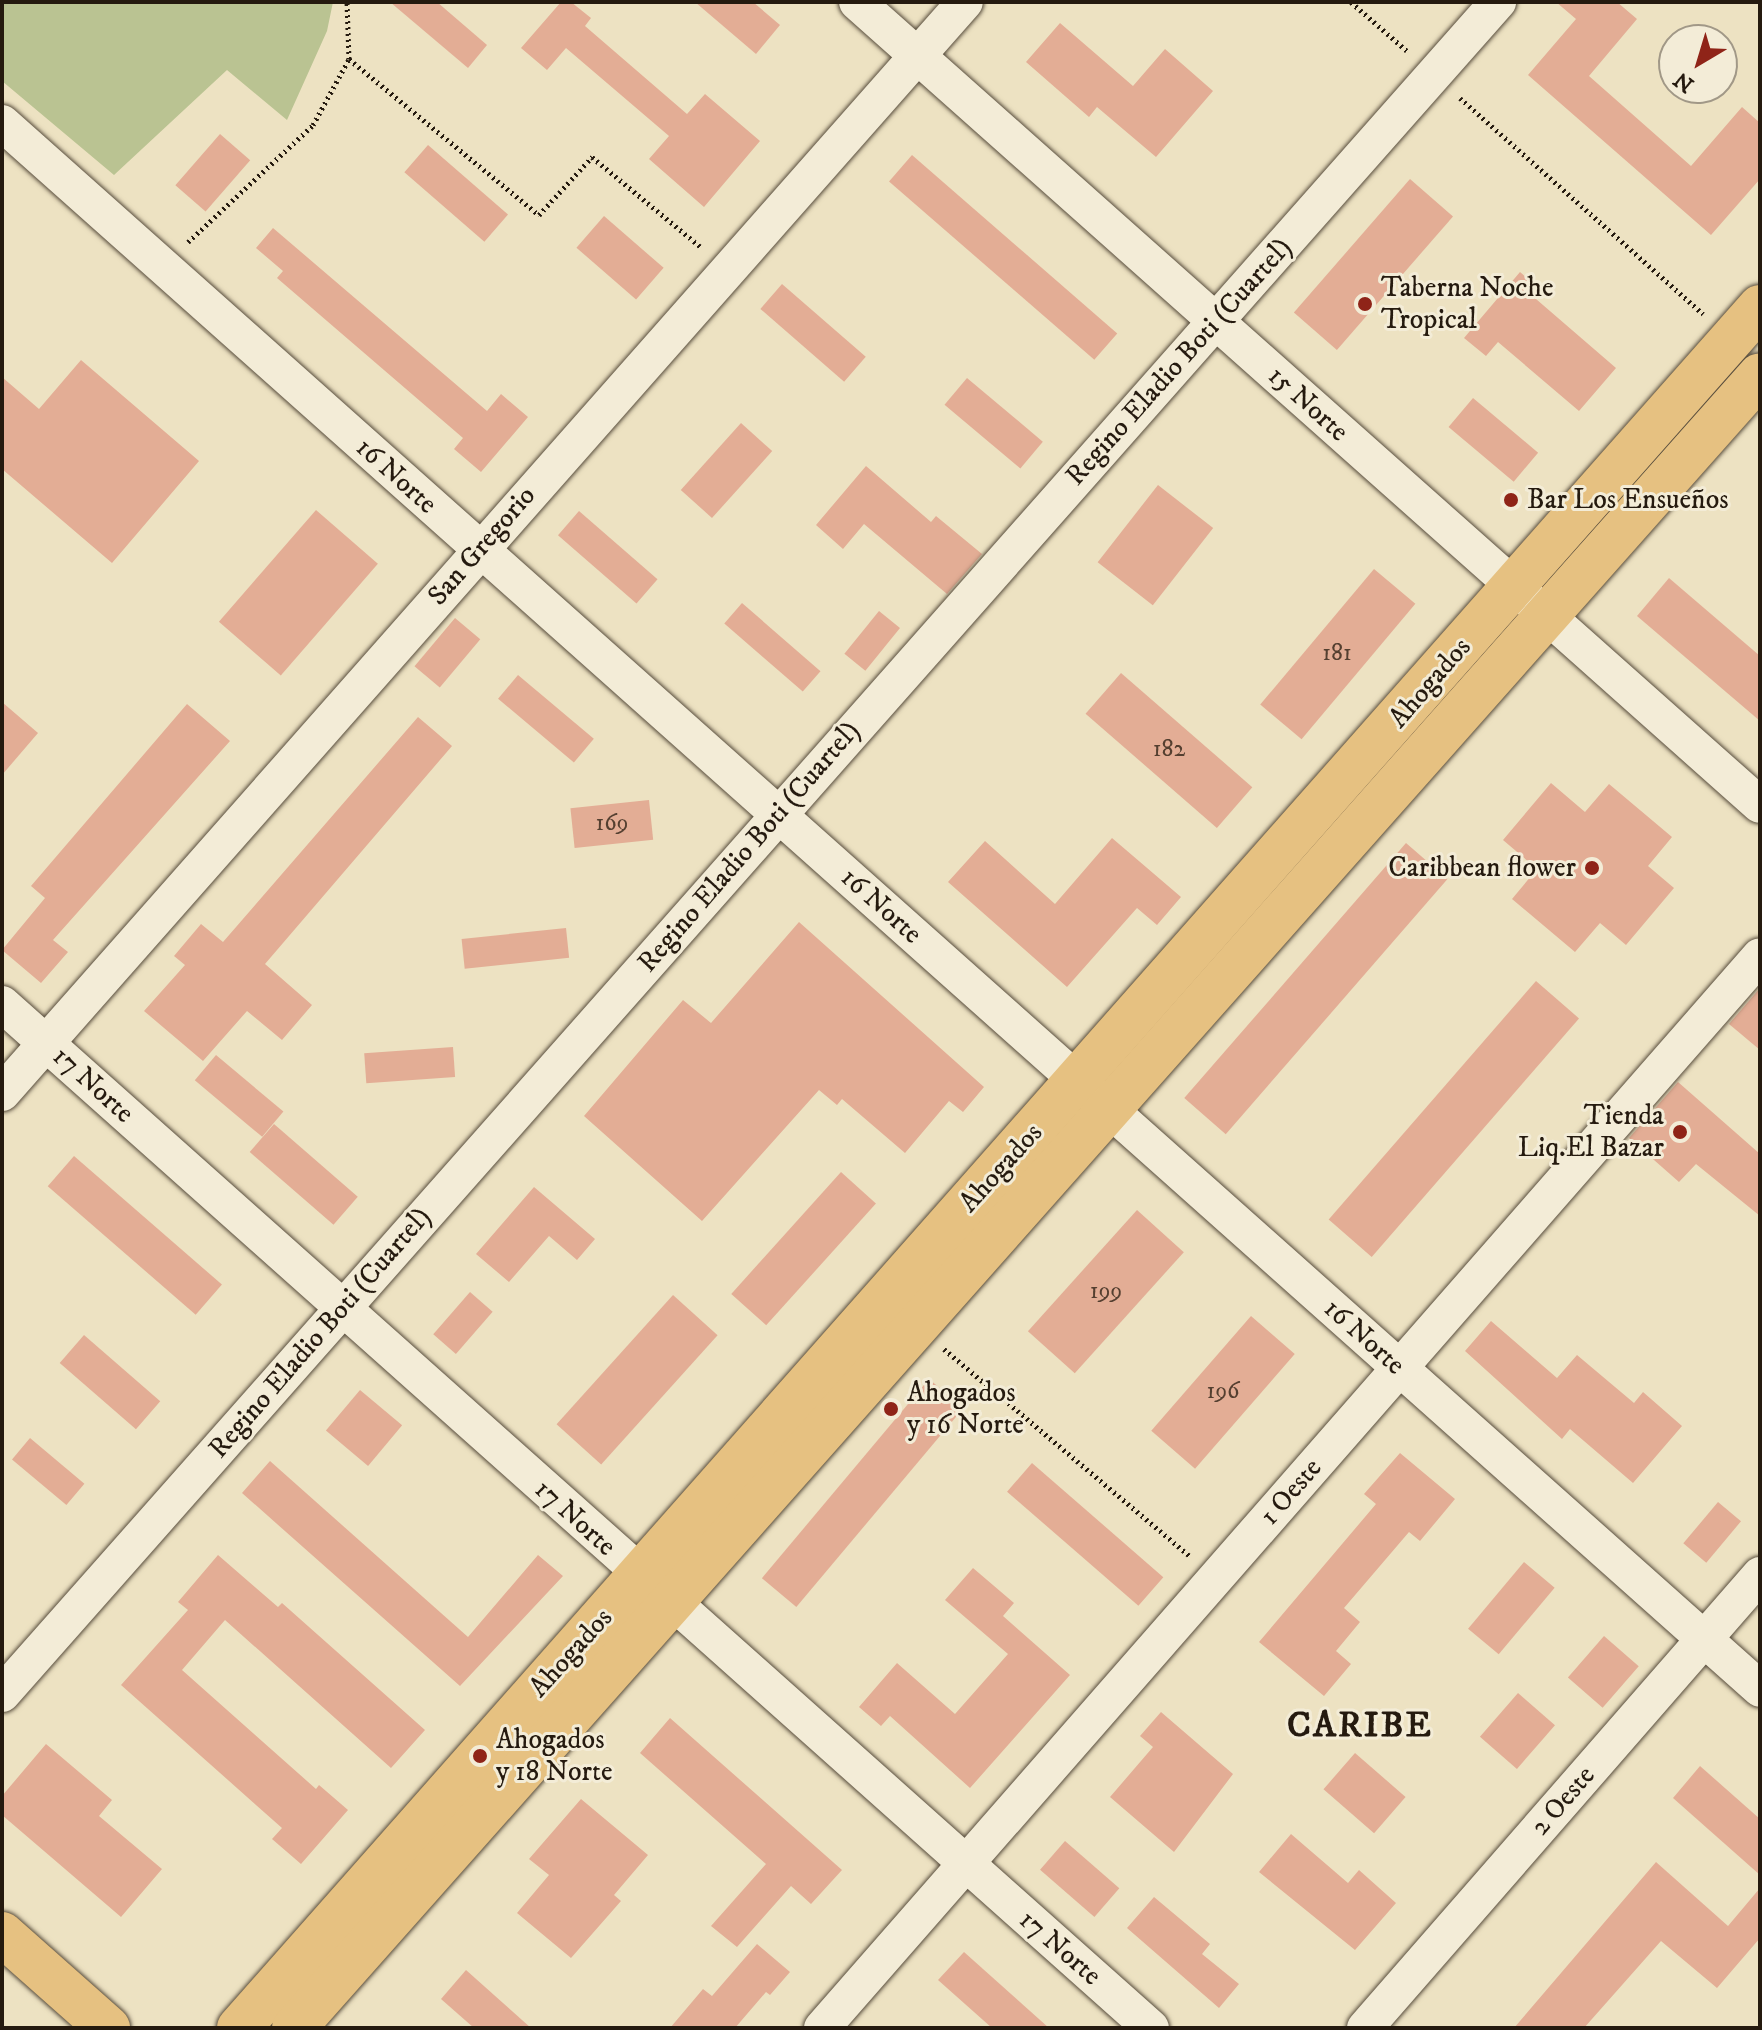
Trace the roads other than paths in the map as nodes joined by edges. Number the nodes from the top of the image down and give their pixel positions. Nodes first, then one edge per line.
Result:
1 (857, 2) edge
2 (965, 2) edge
3 (1498, 2) edge
4 (918, 56) junction
5 (2, 123) edge
6 (1760, 307) edge
7 (1215, 321) junction
8 (1760, 375) edge
9 (478, 551) junction
10 (1514, 587) junction
11 (1547, 617) junction
12 (1760, 805) edge
13 (778, 814) junction
14 (1760, 956) edge
15 (2, 1004) edge
16 (46, 1043) junction
17 (2, 1093) edge
18 (1093, 1095) junction
19 (341, 1309) junction
20 (1399, 1368) junction
21 (640, 1575) junction
22 (1760, 1575) edge
23 (674, 1605) junction
24 (1704, 1639) junction
25 (1760, 1689) edge
26 (2, 1694) edge
27 (965, 1864) junction
28 (2, 1934) edge
29 (108, 2028) edge
30 (239, 2028) edge
31 (294, 2028) edge
32 (822, 2028) edge
33 (1151, 2028) edge
34 (1365, 2028) edge

1 - 4 street, 15 Norte
2 - 4 street, San Gregorio
3 - 7 street, Regino Eladio Boti (Cuartel)
4 - 7 street, 15 Norte
4 - 9 street, San Gregorio
5 - 9 street, 16 Norte
6 - 10 main road, Ahogados
7 - 10 street, 15 Norte
7 - 13 street, Regino Eladio Boti (Cuartel)
8 - 11 main road, Ahogados
9 - 13 street, 16 Norte
9 - 16 street, San Gregorio
10 - 11 street, 15 Norte
10 - 18 main road, Ahogados
11 - 12 street, 15 Norte
11 - 18 main road, Ahogados
13 - 18 street, 16 Norte
13 - 19 street, Regino Eladio Boti (Cuartel)
14 - 20 street, 1 Oeste
15 - 16 street, 17 Norte
16 - 17 street, San Gregorio
16 - 19 street, 17 Norte
18 - 20 street, 16 Norte
18 - 21 main road, Ahogados
18 - 23 main road, Ahogados
19 - 21 street, 17 Norte
19 - 26 street, Regino Eladio Boti (Cuartel)
20 - 24 street, 16 Norte
20 - 27 street, 1 Oeste
21 - 23 street, 17 Norte
21 - 30 main road, Ahogados
22 - 24 street, 2 Oeste
23 - 27 street, 17 Norte
23 - 31 main road, Ahogados
24 - 25 street, 16 Norte
24 - 34 street, 2 Oeste
27 - 32 street, 1 Oeste
27 - 33 street, 17 Norte
28 - 29 main road

